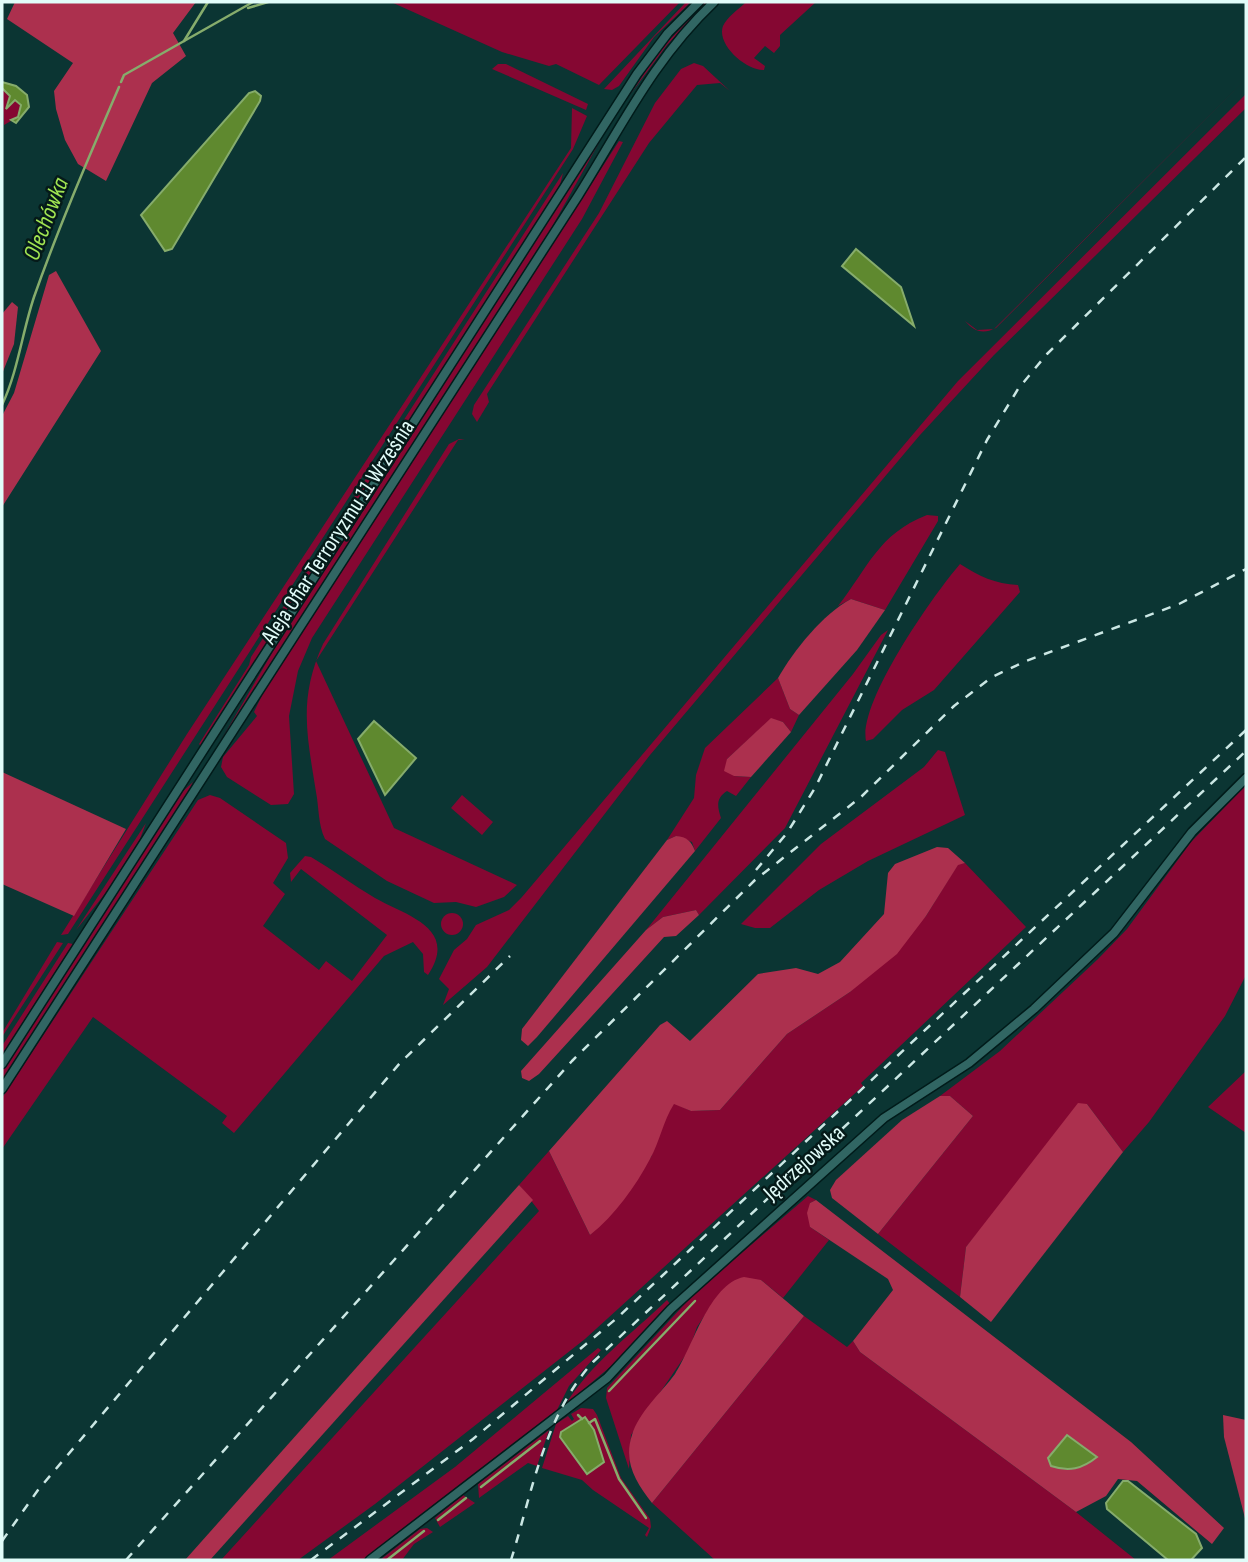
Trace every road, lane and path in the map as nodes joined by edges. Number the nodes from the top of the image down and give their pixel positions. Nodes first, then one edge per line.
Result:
1 (699, 2) edge
2 (714, 2) edge
3 (1246, 778) edge
4 (2, 1064) edge
5 (2, 1089) edge
6 (370, 1560) edge

1 - 4 street, Aleja Ofiar Terroryzmu 11 Września
2 - 5 street, Aleja Ofiar Terroryzmu 11 Września
3 - 6 street, Jędrzejowska

